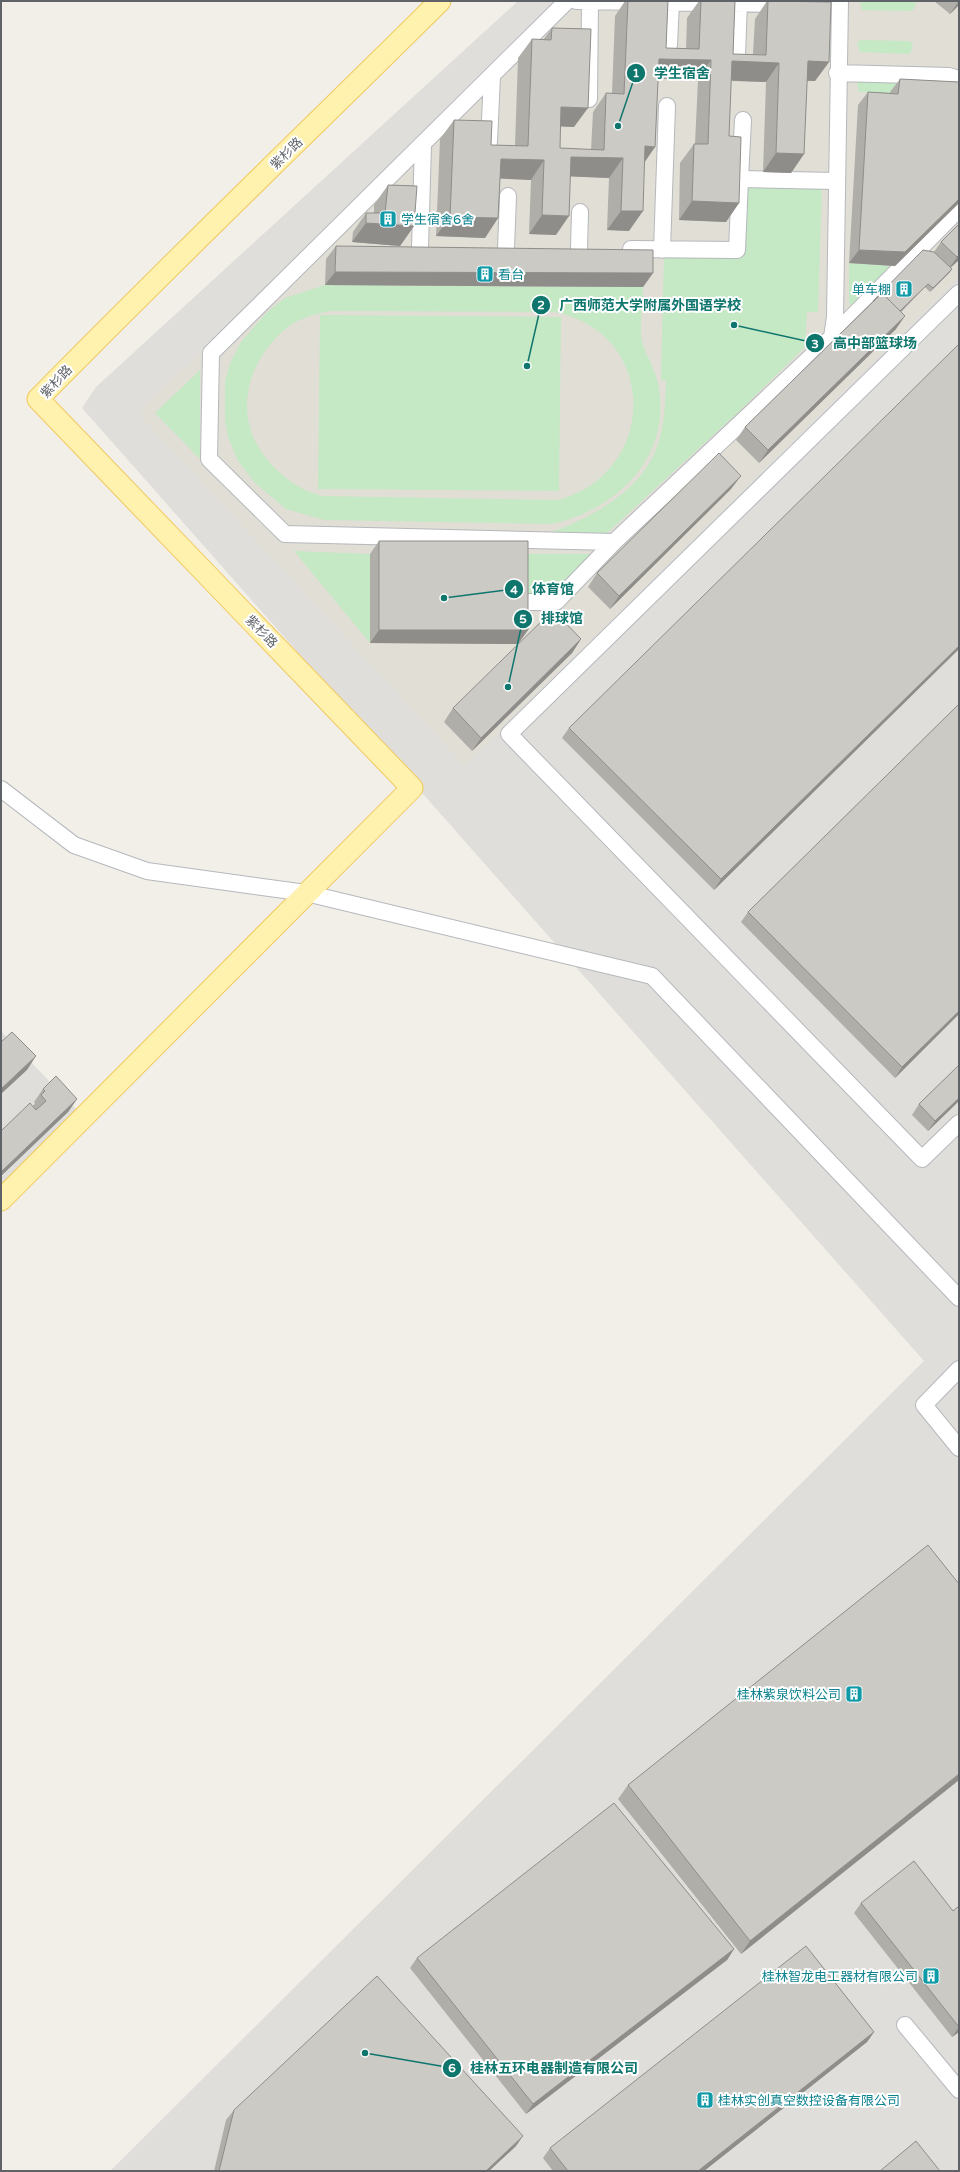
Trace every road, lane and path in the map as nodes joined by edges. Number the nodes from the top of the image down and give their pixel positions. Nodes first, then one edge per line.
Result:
1 (440, 1) edge
2 (567, 1) edge
3 (576, 1) edge
4 (590, 1) edge
5 (671, 2) junction
6 (739, 3) junction
7 (834, 3) edge
8 (801, 4) edge
9 (669, 45) edge
10 (737, 55) edge
11 (837, 73) junction
12 (492, 76) junction
13 (959, 79) edge
14 (589, 99) edge
15 (667, 106) dead end
16 (743, 120) dead end
17 (423, 144) junction
18 (489, 150) edge
19 (740, 180) junction
20 (836, 181) junction
21 (508, 196) dead end
22 (959, 209) edge
23 (580, 212) dead end
24 (318, 248) junction
25 (341, 248) edge
26 (420, 248) edge
27 (506, 249) edge
28 (579, 249) edge
29 (616, 249) edge
30 (662, 250) junction
31 (959, 293) edge
32 (832, 337) junction
33 (614, 542) junction
34 (518, 602) edge
35 (1, 789) edge
36 (306, 893) junction
37 (959, 1123) edge
38 (1, 1200) edge
39 (959, 1298) edge
40 (959, 1369) edge
41 (959, 1448) edge
42 (905, 2025) dead end
43 (959, 2090) edge

1 - 36 main road, 紫杉路
2 - 12 street
3 - 4 street
4 - 5 street
4 - 14 street
5 - 6 street
5 - 9 street
6 - 8 street
6 - 10 street
7 - 11 street
11 - 13 street
11 - 20 street
12 - 17 street
12 - 18 street
15 - 30 street
16 - 19 street
17 - 24 street
17 - 26 street
19 - 20 street
19 - 30 street
20 - 32 street
21 - 27 street
22 - 32 street
23 - 28 street
24 - 25 street
24 - 33 street
29 - 30 street
31 - 37 street
32 - 33 street
33 - 34 street
35 - 36 street
36 - 38 main road
36 - 39 street
40 - 41 street
42 - 43 street

